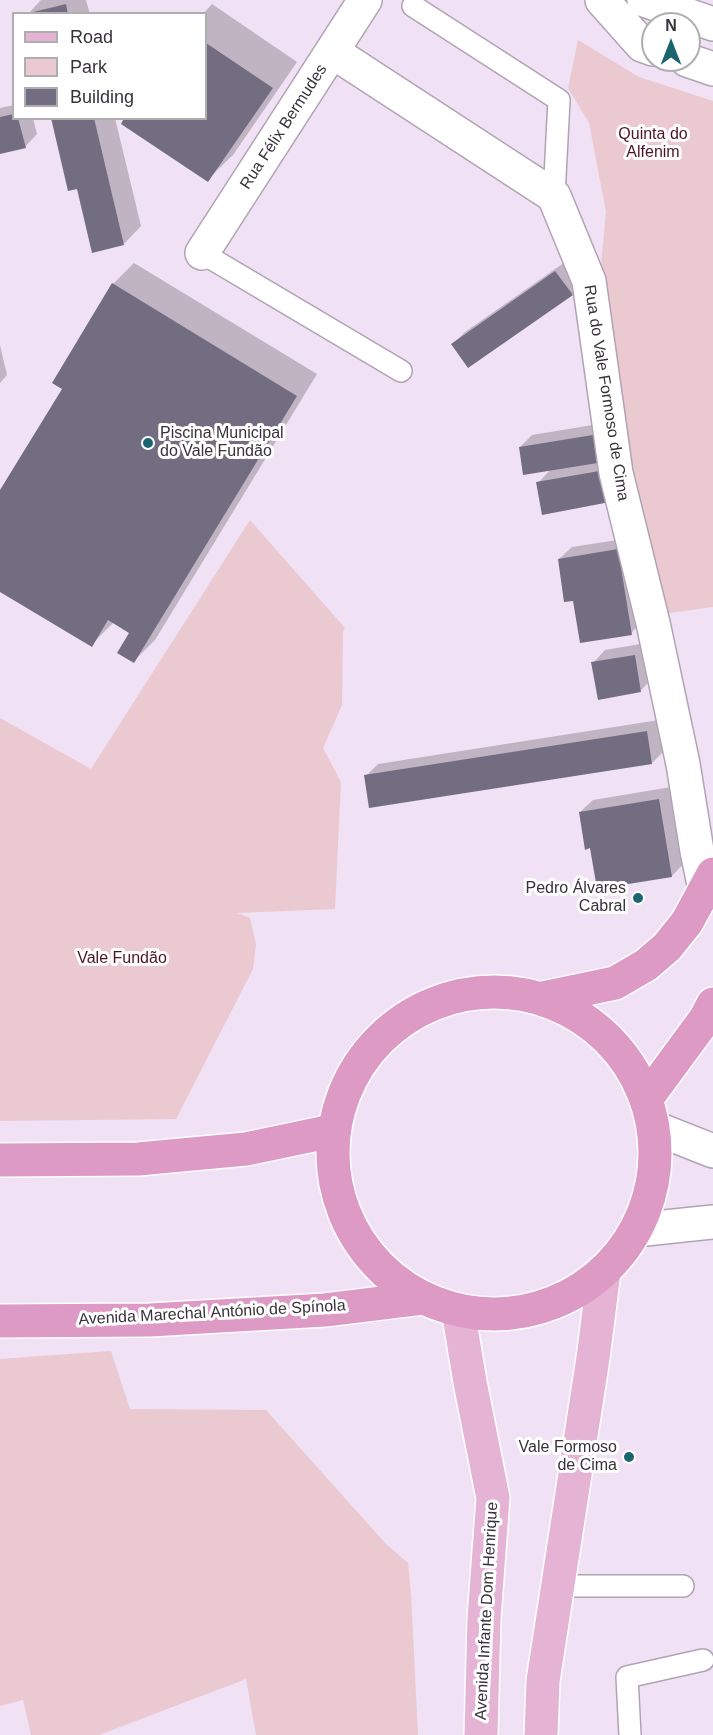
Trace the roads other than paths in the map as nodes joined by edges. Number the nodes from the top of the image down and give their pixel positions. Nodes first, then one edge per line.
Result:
1 (365, 0) edge
2 (602, 0) edge
3 (644, 0) edge
4 (413, 6) dead end
5 (713, 24) edge
6 (641, 44) edge
7 (333, 52) junction
8 (554, 196) junction
9 (202, 253) joint
10 (401, 370) dead end
11 (709, 882) edge
12 (543, 998) junction
13 (710, 1019) edge
14 (651, 1113) junction
15 (332, 1131) junction
16 (713, 1151) edge
17 (0, 1160) edge
18 (713, 1222) edge
19 (636, 1230) junction
20 (604, 1272) junction
21 (423, 1298) junction
22 (458, 1310) junction
23 (0, 1321) edge
24 (557, 1586) junction
25 (683, 1586) dead end
26 (703, 1660) dead end
27 (481, 1735) edge
28 (541, 1735) edge
29 (630, 1735) edge

1 - 7 street, Rua Félix Bermudes
2 - 6 street
3 - 5 street
4 - 8 lane
7 - 8 street
7 - 9 street, Rua Félix Bermudes
8 - 11 street, Rua do Vale Formoso de Cima
9 - 10 lane
11 - 12 highway
12 - 14 highway
12 - 15 highway
13 - 14 highway
14 - 16 street
14 - 19 highway
15 - 17 highway
15 - 21 highway
18 - 19 street
19 - 20 highway
20 - 22 highway
20 - 24 main road
21 - 22 highway
21 - 23 highway, Avenida Marechal António de Spínola
22 - 27 main road, Avenida Infante Dom Henrique
24 - 25 lane
24 - 28 main road
26 - 29 lane

